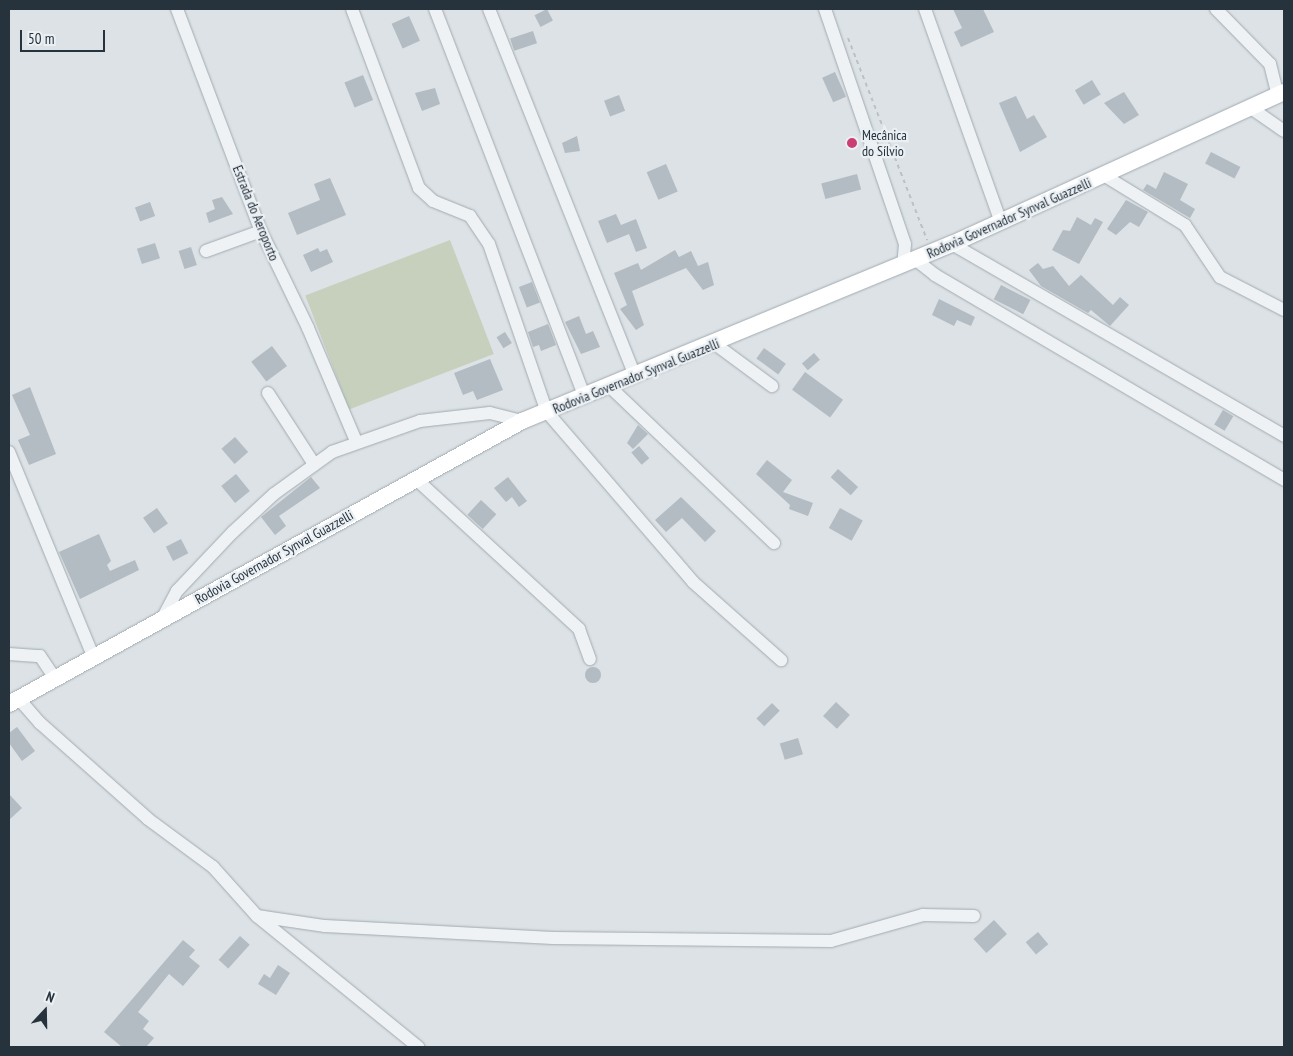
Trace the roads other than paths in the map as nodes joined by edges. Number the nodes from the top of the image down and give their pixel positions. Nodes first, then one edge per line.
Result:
1 (177, 9) edge
2 (352, 9) edge
3 (435, 9) edge
4 (489, 9) edge
5 (816, 9) edge
6 (925, 9) edge
7 (1216, 9) edge
8 (826, 12) edge
9 (1281, 93) edge
10 (1251, 108) junction
11 (1284, 131) edge
12 (1105, 176) junction
13 (1001, 222) junction
14 (260, 231) junction
15 (952, 244) junction
16 (206, 251) dead end
17 (910, 263) junction
18 (1284, 310) edge
19 (715, 344) junction
20 (635, 376) junction
21 (610, 386) junction
22 (772, 386) dead end
23 (268, 393) dead end
24 (585, 397) junction
25 (547, 412) junction
26 (522, 421) junction
27 (1284, 436) edge
28 (356, 441) junction
29 (9, 452) edge
30 (314, 464) junction
31 (416, 479) junction
32 (1284, 480) edge
33 (774, 543) dead end
34 (162, 619) junction
35 (9, 654) edge
36 (94, 658) junction
37 (590, 659) dead end
38 (781, 660) dead end
39 (56, 680) junction
40 (14, 701) edge
41 (257, 916) junction
42 (974, 916) dead end
43 (418, 1047) edge

1 - 14 street, Estrada do Aeroporto
2 - 25 street
3 - 24 street
4 - 20 street
5 - 8 street
6 - 13 street
7 - 9 street
8 - 17 street
9 - 10 main road, Rodovia Governador Synval Guazzelli
10 - 11 street
10 - 12 main road, Rodovia Governador Synval Guazzelli
12 - 13 main road, Rodovia Governador Synval Guazzelli
12 - 18 street
13 - 15 main road, Rodovia Governador Synval Guazzelli
14 - 16 street
14 - 28 street, Estrada do Aeroporto
15 - 17 main road, Rodovia Governador Synval Guazzelli
15 - 27 street
17 - 19 main road, Rodovia Governador Synval Guazzelli
17 - 32 street
19 - 20 main road, Rodovia Governador Synval Guazzelli
19 - 22 street
20 - 21 main road, Rodovia Governador Synval Guazzelli
21 - 24 main road, Rodovia Governador Synval Guazzelli
21 - 33 street
23 - 30 street
24 - 25 main road, Rodovia Governador Synval Guazzelli
25 - 26 main road, Rodovia Governador Synval Guazzelli
25 - 38 street
26 - 28 street
26 - 31 main road, Rodovia Governador Synval Guazzelli
28 - 30 street
29 - 36 street
30 - 34 street
31 - 34 main road, Rodovia Governador Synval Guazzelli
31 - 37 street
34 - 36 main road, Rodovia Governador Synval Guazzelli
35 - 39 street
36 - 39 main road, Rodovia Governador Synval Guazzelli
39 - 40 main road, Rodovia Governador Synval Guazzelli
40 - 41 street
41 - 42 street
41 - 43 street

